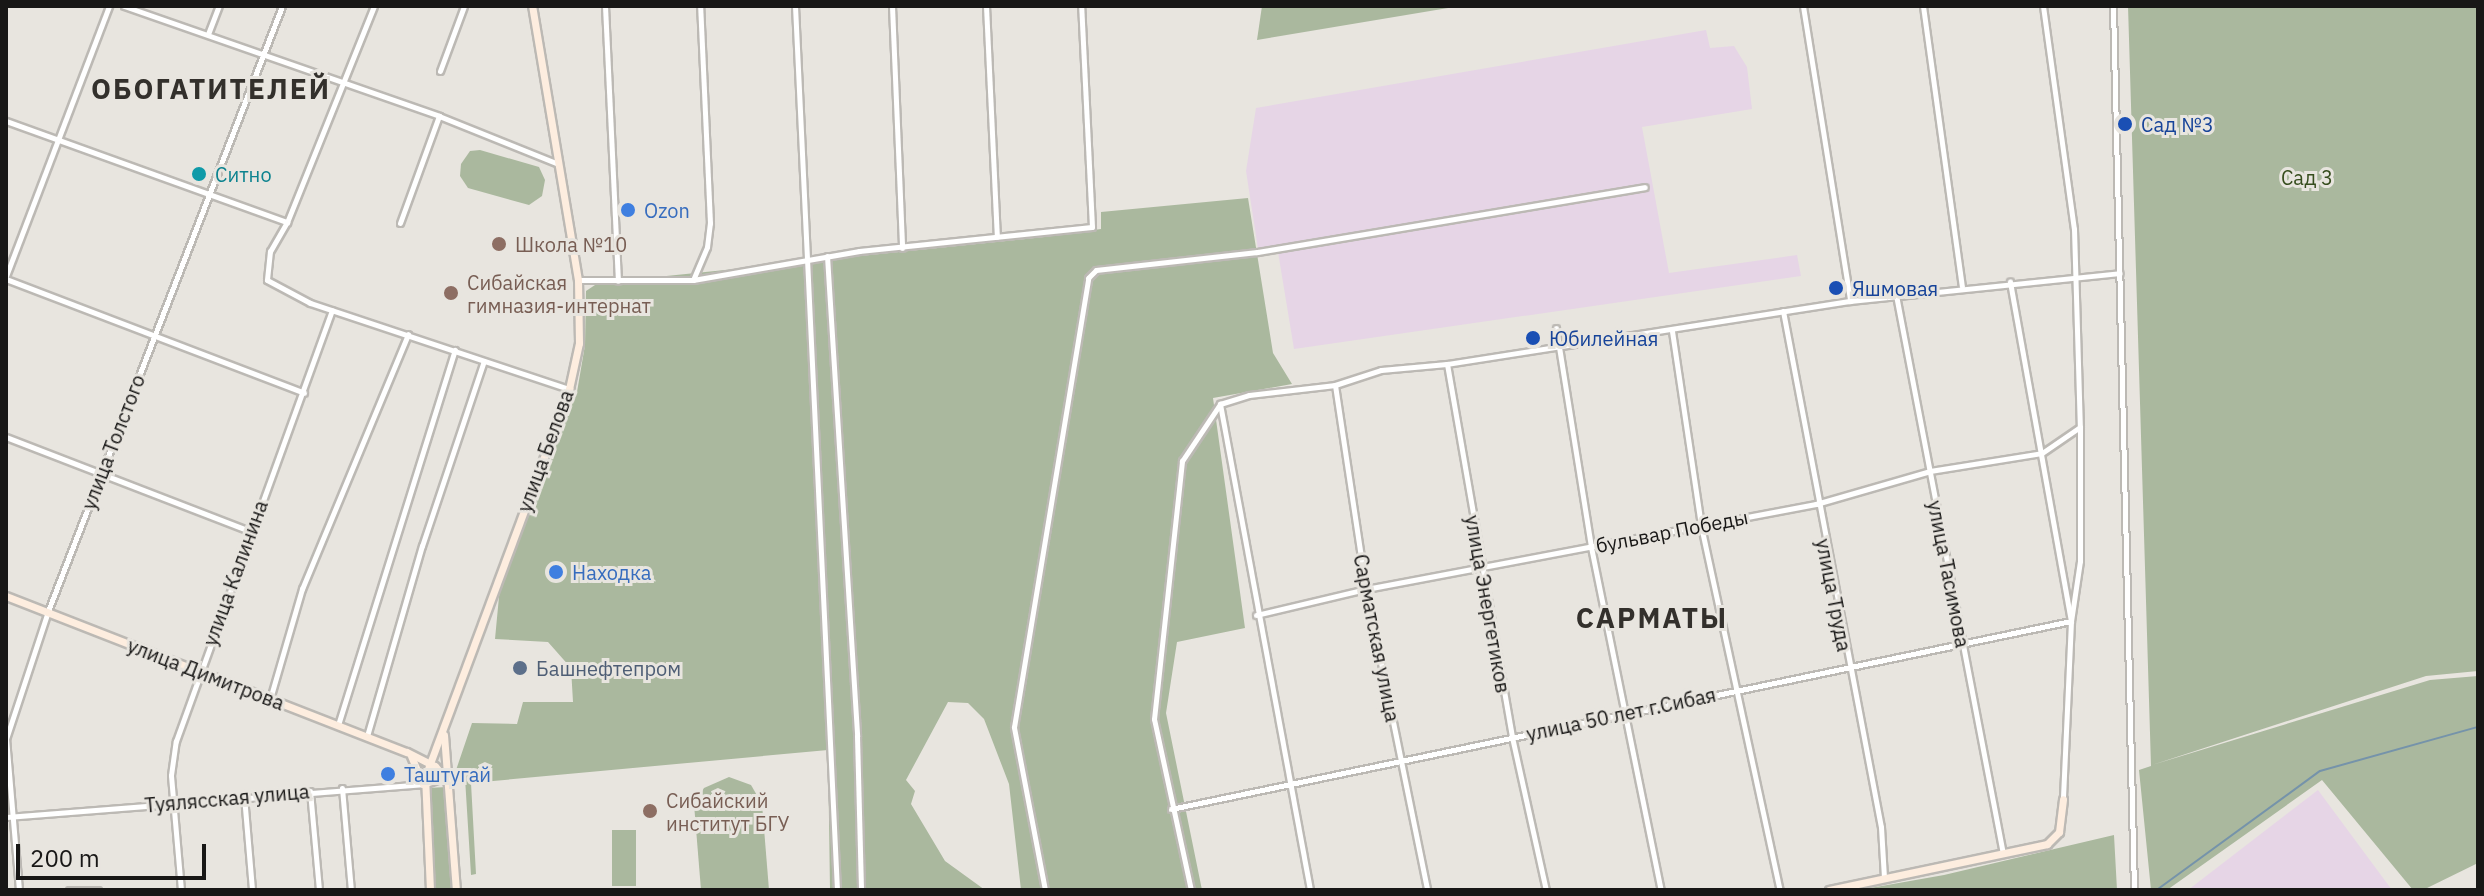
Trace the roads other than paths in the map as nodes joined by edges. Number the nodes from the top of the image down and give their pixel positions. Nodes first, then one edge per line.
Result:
1 (109, 6) edge
2 (124, 6) edge
3 (219, 6) edge
4 (282, 6) edge
5 (374, 6) edge
6 (464, 6) edge
7 (532, 6) edge
8 (605, 6) edge
9 (700, 6) edge
10 (795, 6) edge
11 (892, 6) edge
12 (986, 6) edge
13 (1081, 6) edge
14 (1803, 6) edge
15 (1923, 6) edge
16 (2043, 6) edge
17 (2113, 6) edge
18 (208, 34) junction
19 (263, 55) junction
20 (440, 71) dead end
21 (343, 82) junction
22 (439, 116) junction
23 (6, 121) edge
24 (60, 140) junction
25 (556, 163) junction
26 (1645, 187) dead end
27 (207, 194) junction
28 (287, 222) junction
29 (400, 223) dead end
30 (997, 237) junction
31 (902, 248) junction
32 (827, 256) junction
33 (804, 260) junction
34 (2120, 273) junction
35 (2075, 275) junction
36 (6, 277) edge
37 (578, 280) junction
38 (693, 280) junction
39 (618, 281) junction
40 (2010, 281) junction
41 (1962, 286) junction
42 (1896, 295) junction
43 (1850, 301) junction
44 (332, 310) junction
45 (1783, 311) junction
46 (1556, 328) dead end
47 (1672, 331) junction
48 (408, 334) junction
49 (154, 335) junction
50 (1558, 347) junction
51 (455, 350) junction
52 (484, 361) junction
53 (1447, 364) junction
54 (1335, 385) junction
55 (569, 389) junction
56 (304, 393) junction
57 (1220, 404) junction
58 (2080, 427) junction
59 (6, 437) edge
60 (2042, 453) junction
61 (1930, 471) junction
62 (101, 474) junction
63 (1816, 504) junction
64 (1701, 526) junction
65 (250, 531) junction
66 (1591, 547) junction
67 (1480, 568) junction
68 (1366, 589) junction
69 (6, 596) edge
70 (48, 611) junction
71 (1256, 615) junction
72 (2071, 621) junction
73 (1962, 641) junction
74 (1848, 665) junction
75 (199, 672) junction
76 (1737, 689) junction
77 (270, 699) junction
78 (1625, 713) junction
79 (338, 725) junction
80 (444, 728) junction
81 (367, 736) junction
82 (1512, 737) junction
83 (407, 752) junction
84 (1401, 761) junction
85 (430, 763) junction
86 (447, 780) junction
87 (423, 784) junction
88 (1288, 785) junction
89 (342, 788) junction
90 (310, 791) junction
91 (244, 796) junction
92 (2063, 799) joint
93 (173, 802) junction
94 (1171, 809) junction
95 (9, 817) edge
96 (2003, 854) junction
97 (1884, 879) junction
98 (19, 890) edge
99 (69, 890) edge
100 (98, 890) edge
101 (181, 890) edge
102 (252, 890) edge
103 (319, 890) edge
104 (351, 890) edge
105 (430, 890) edge
106 (456, 890) edge
107 (837, 890) edge
108 (861, 890) edge
109 (1045, 890) edge
110 (1191, 890) edge
111 (1310, 890) edge
112 (1427, 890) edge
113 (1546, 890) edge
114 (1661, 890) edge
115 (1780, 890) edge
116 (1829, 890) edge
117 (2134, 890) edge

1 - 24 street
2 - 18 street
3 - 18 street
4 - 19 street, улица Толстого
5 - 21 street
6 - 20 street
7 - 25 main road, улица Белова
8 - 39 street
9 - 38 street
10 - 33 street
11 - 31 street
12 - 30 street
13 - 30 street
14 - 43 street
15 - 41 street
16 - 35 street
17 - 34 street
18 - 19 street
19 - 21 street
19 - 27 street, улица Толстого
21 - 22 street
21 - 28 street
22 - 25 street
22 - 29 street
23 - 24 street
24 - 27 street
24 - 36 street
25 - 37 main road, улица Белова
26 - 109 street
27 - 28 street
27 - 49 street, улица Толстого
28 - 44 street
30 - 31 street
31 - 32 street
32 - 33 street
32 - 108 street
33 - 38 street
33 - 107 street
34 - 35 street
34 - 117 street
35 - 40 street
35 - 58 street
36 - 49 street
37 - 39 street
37 - 55 main road, улица Белова
38 - 39 street
40 - 41 street
40 - 60 street
41 - 42 street
42 - 43 street
42 - 61 street, улица Тасимова
43 - 45 street
44 - 48 street
44 - 56 street, улица Калинина
45 - 47 street
45 - 63 street, улица Труда
46 - 50 street
47 - 50 street
47 - 64 street
48 - 51 street
48 - 77 street
49 - 56 street
49 - 62 street, улица Толстого
50 - 53 street
50 - 66 street
51 - 52 street
51 - 79 street
52 - 55 street
52 - 81 street
53 - 54 street
53 - 67 street, улица Энергетиков
54 - 57 street
54 - 68 street, Сарматская улица
55 - 80 main road, улица Белова
56 - 65 street, улица Калинина
57 - 71 street
57 - 94 street
58 - 60 street, бульвар Победы
58 - 72 street
59 - 62 street
60 - 61 street, бульвар Победы
60 - 72 street
61 - 63 street, бульвар Победы
61 - 73 street, улица Тасимова
62 - 65 street
62 - 70 street, улица Толстого
63 - 64 street, бульвар Победы
63 - 74 street, улица Труда
64 - 66 street, бульвар Победы
64 - 76 street
65 - 75 street, улица Калинина
66 - 67 street, бульвар Победы
66 - 78 street
67 - 68 street, бульвар Победы
67 - 82 street, улица Энергетиков
68 - 71 street, бульвар Победы
68 - 84 street, Сарматская улица
69 - 70 main road, улица Димитрова
70 - 75 main road, улица Димитрова
70 - 95 street, улица Толстого
71 - 88 street
72 - 73 street, улица 50 лет г.Сибая
72 - 92 street
73 - 74 street, улица 50 лет г.Сибая
73 - 96 street, улица Тасимова
74 - 76 street, улица 50 лет г.Сибая
74 - 97 street, улица Труда
75 - 77 main road, улица Димитрова
75 - 93 street, улица Калинина
76 - 78 street, улица 50 лет г.Сибая
76 - 115 street
77 - 79 main road, улица Димитрова
78 - 82 street, улица 50 лет г.Сибая
78 - 114 street
79 - 81 main road, улица Димитрова
80 - 85 main road, улица Белова
80 - 86 main road, улица Белова
81 - 83 main road, улица Димитрова
82 - 84 street, улица 50 лет г.Сибая
82 - 113 street, улица Энергетиков
83 - 85 main road, улица Димитрова
83 - 87 main road
84 - 88 street, улица 50 лет г.Сибая
84 - 112 street, Сарматская улица
85 - 86 main road, улица Димитрова
85 - 87 main road, улица Белова
86 - 87 main road, Туялясская улица
86 - 106 main road, улица Белова
87 - 89 street, Туялясская улица
87 - 105 main road, улица Белова
88 - 94 street, улица 50 лет г.Сибая
88 - 111 street
89 - 90 street, Туялясская улица
89 - 104 street
90 - 91 street, Туялясская улица
90 - 103 street
91 - 93 street, Туялясская улица
91 - 102 street
92 - 96 main road
93 - 95 street, Туялясская улица
93 - 101 street, улица Калинина
94 - 110 street
95 - 98 street, улица Толстого
96 - 97 main road
97 - 116 main road
99 - 100 street

